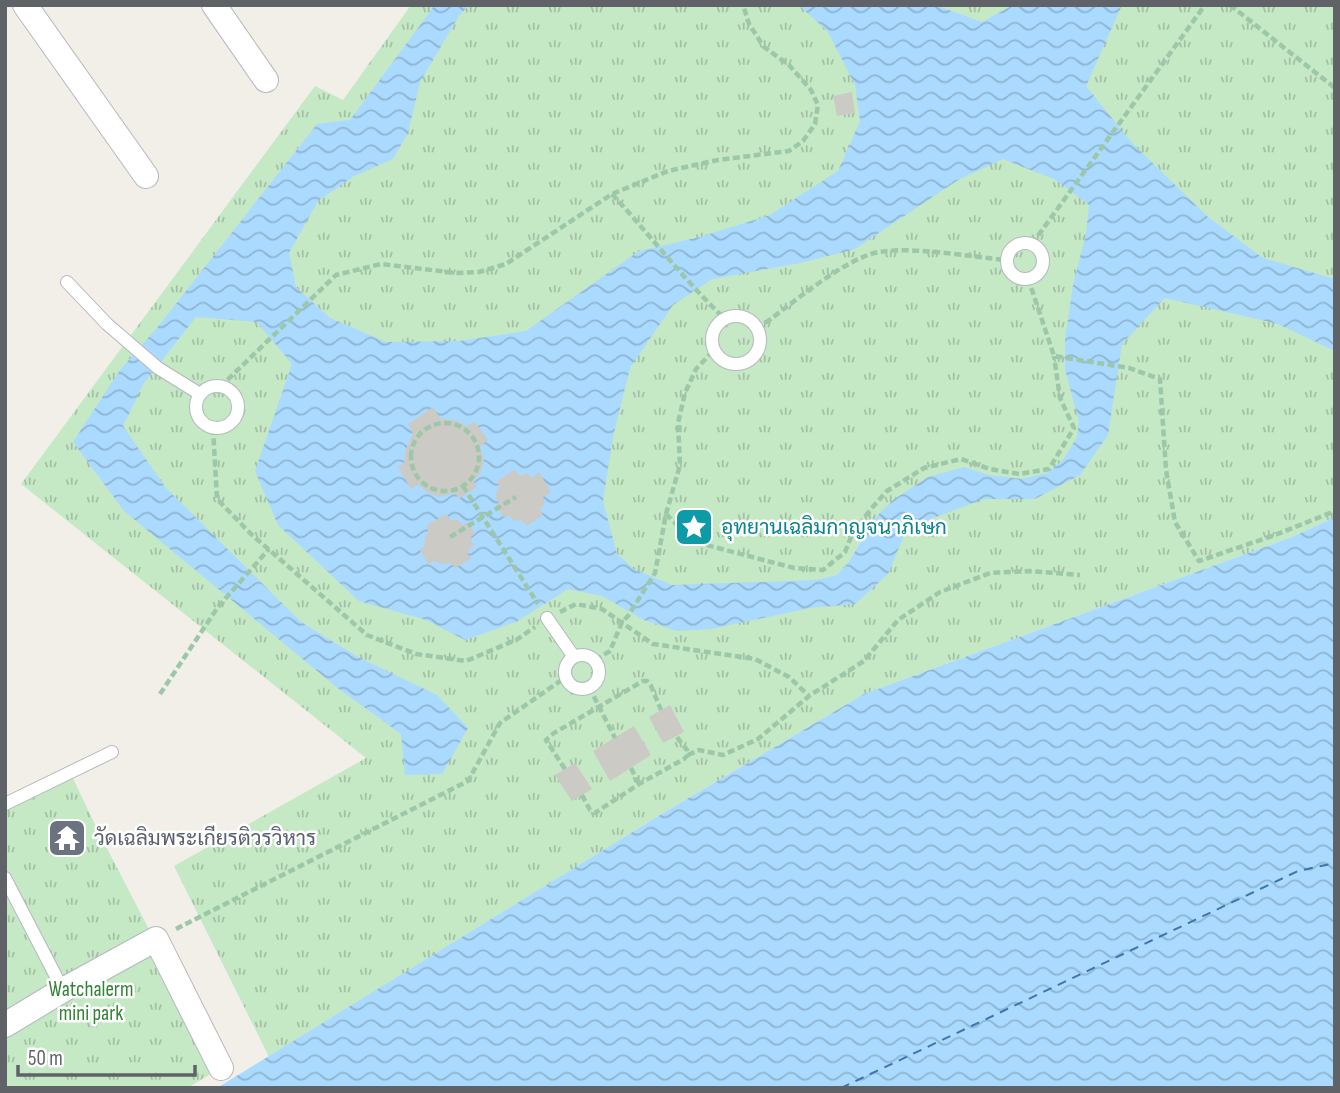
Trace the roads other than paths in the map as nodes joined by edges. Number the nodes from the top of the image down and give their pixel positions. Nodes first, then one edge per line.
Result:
1 (26, 5) edge
2 (214, 5) edge
3 (266, 80) dead end
4 (146, 176) dead end
5 (1028, 278) joint
6 (67, 282) dead end
7 (714, 350) joint
8 (200, 394) junction
9 (547, 618) road end
10 (574, 657) junction
11 (112, 752) dead end
12 (5, 804) edge
13 (5, 878) edge
14 (63, 990) junction
15 (5, 1025) edge
16 (222, 1069) dead end

1 - 4 street
2 - 3 street
5 - 5 lane
6 - 8 lane
7 - 7 lane
8 - 8 lane
9 - 10 lane
10 - 10 lane
11 - 12 lane
13 - 14 lane
14 - 15 street
14 - 16 street

